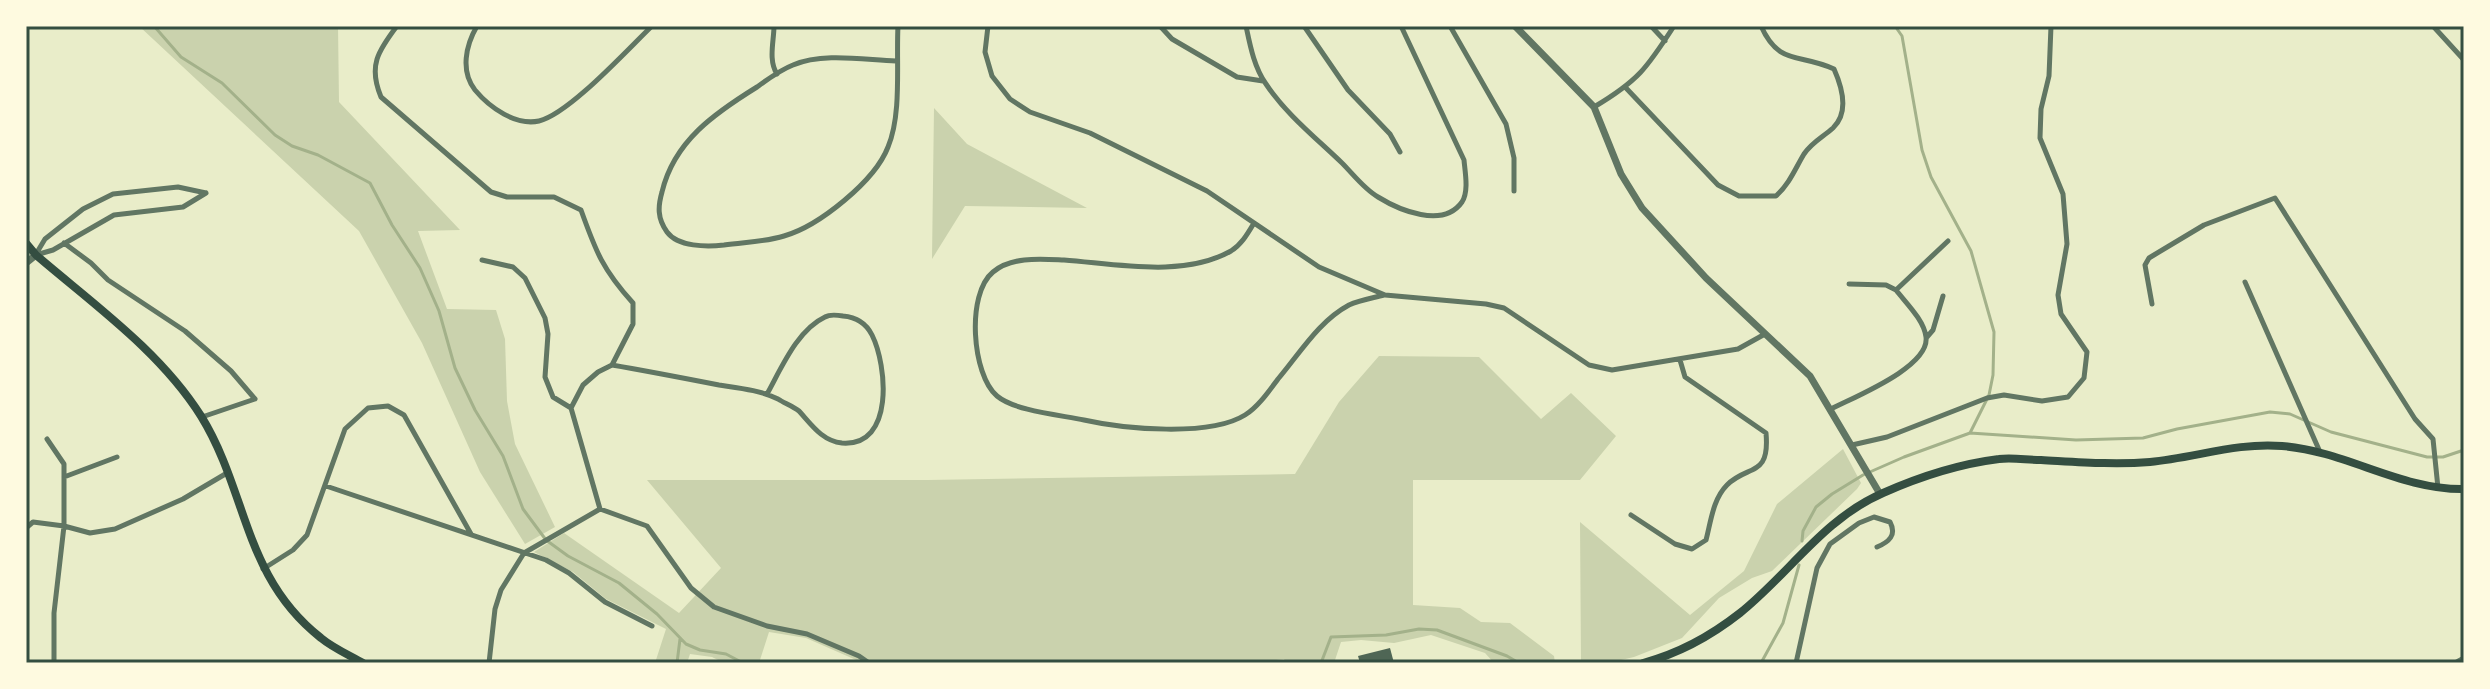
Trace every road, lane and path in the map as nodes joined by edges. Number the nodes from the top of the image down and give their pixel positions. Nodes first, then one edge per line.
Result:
1 (397, 26) edge
2 (477, 26) edge
3 (652, 26) edge
4 (774, 26) edge
5 (898, 26) edge
6 (988, 26) edge
7 (1160, 26) edge
8 (1246, 26) edge
9 (1304, 26) edge
10 (1401, 26) edge
11 (1450, 26) edge
12 (1515, 26) edge
13 (1651, 26) edge
14 (1674, 26) edge
15 (1761, 26) edge
16 (2051, 26) edge
17 (2433, 26) edge
18 (1665, 41) junction
19 (2464, 60) edge
20 (896, 61) junction
21 (777, 74) junction
22 (1264, 82) junction
23 (1626, 88) junction
24 (1594, 107) junction
25 (1400, 152) dead end
26 (1514, 191) dead end
27 (1254, 223) junction
28 (1948, 241) dead end
29 (26, 243) edge
30 (64, 243) junction
31 (36, 255) junction
32 (482, 260) dead end
33 (26, 263) edge
34 (2245, 282) dead end
35 (1849, 284) dead end
36 (1896, 290) junction
37 (1385, 295) junction
38 (1943, 296) dead end
39 (2152, 304) dead end
40 (1765, 334) junction
41 (1927, 338) junction
42 (1680, 360) junction
43 (612, 365) junction
44 (767, 394) junction
45 (571, 408) junction
46 (1831, 409) junction
47 (202, 418) junction
48 (47, 439) dead end
49 (1852, 445) junction
50 (2321, 453) junction
51 (117, 457) dead end
52 (227, 473) junction
53 (64, 477) junction
54 (326, 486) junction
55 (2438, 489) junction
56 (2464, 489) edge
57 (1880, 494) junction
58 (600, 509) junction
59 (1631, 515) dead end
60 (64, 526) junction
61 (26, 528) edge
62 (471, 534) junction
63 (1877, 547) dead end
64 (524, 553) junction
65 (263, 569) junction
66 (652, 626) dead end
67 (2464, 658) edge
68 (54, 663) edge
69 (363, 663) edge
70 (489, 663) edge
71 (869, 663) edge
72 (1643, 663) edge
73 (1796, 663) edge
74 (2455, 663) edge

1 - 43 street
2 - 3 street
4 - 21 street
5 - 20 street
6 - 27 street
7 - 22 street
8 - 22 street
9 - 25 street
10 - 22 street
11 - 26 street
12 - 24 street
13 - 18 street
14 - 18 street
15 - 23 street
16 - 49 street
17 - 19 street
18 - 23 street
20 - 21 street
20 - 21 street
23 - 24 street
24 - 40 street
27 - 37 street
27 - 37 street
28 - 36 street
29 - 31 main road
30 - 31 street
30 - 31 street
30 - 47 street
31 - 33 street
31 - 47 main road
32 - 45 street
34 - 50 street
35 - 36 street
36 - 41 street
37 - 42 street
38 - 41 street
39 - 55 street
40 - 42 street
40 - 46 street
41 - 46 street
42 - 59 street
43 - 44 street
43 - 45 street
44 - 44 street
45 - 58 street
46 - 49 street
47 - 52 main road
48 - 53 street
49 - 57 street
50 - 55 main road
50 - 57 main road
51 - 53 street
52 - 60 street
52 - 65 main road
53 - 60 street
54 - 62 street
54 - 62 street
54 - 65 street
55 - 56 main road
57 - 72 main road
58 - 64 street
58 - 71 street
60 - 61 street
60 - 68 street
62 - 64 street
63 - 73 street
64 - 66 street
64 - 70 street
65 - 69 main road
67 - 74 street

